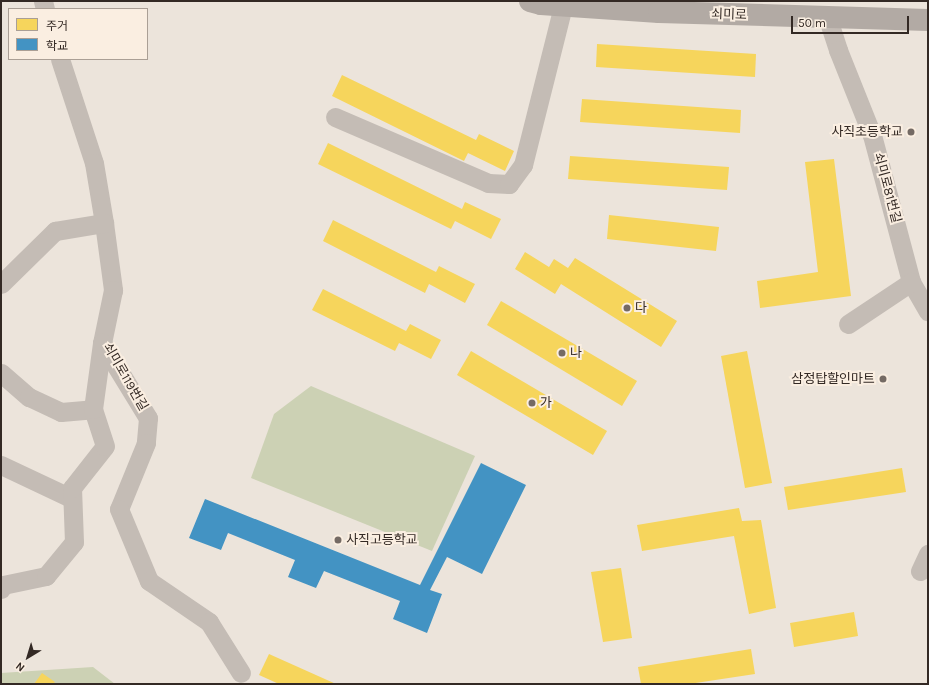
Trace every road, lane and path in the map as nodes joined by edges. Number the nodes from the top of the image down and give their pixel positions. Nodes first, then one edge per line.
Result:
1 (530, 1) edge
2 (563, 6) junction
3 (823, 10) edge
4 (928, 20) edge
5 (60, 60) edge
6 (335, 117) dead end
7 (104, 223) junction
8 (911, 282) junction
9 (1, 284) edge
10 (928, 312) edge
11 (848, 324) dead end
12 (102, 343) junction
13 (1, 374) edge
14 (93, 410) junction
15 (1, 465) edge
16 (71, 498) junction
17 (928, 554) edge
18 (920, 571) dead end
19 (1, 589) edge
20 (241, 673) dead end

1 - 2 main road, 쇠미로
2 - 3 main road, 쇠미로
2 - 6 street
3 - 4 main road, 쇠미로
3 - 8 street, 쇠미로81번길
5 - 7 street, 쇠미로119번길
7 - 9 street
7 - 12 street, 쇠미로119번길
8 - 10 street, 쇠미로81번길
8 - 11 street
12 - 14 street
12 - 20 street, 쇠미로119번길
13 - 14 street
14 - 16 street
15 - 16 street
16 - 19 street
17 - 18 street

